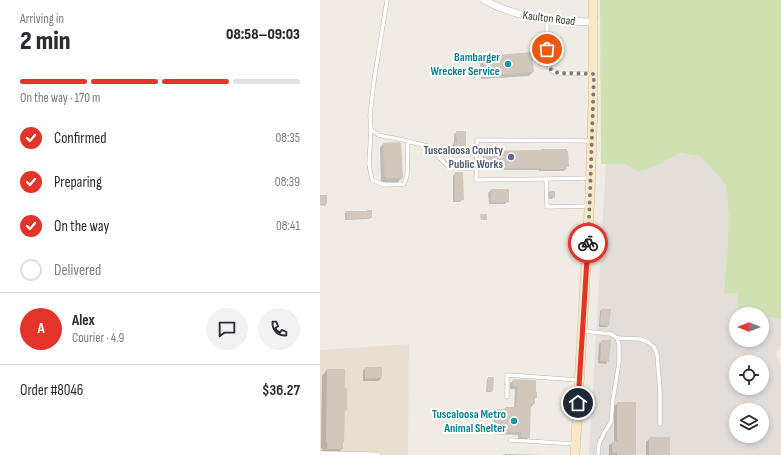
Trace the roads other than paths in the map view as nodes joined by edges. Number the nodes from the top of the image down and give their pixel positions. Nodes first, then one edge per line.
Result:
1 (387, 0) edge
2 (484, 0) edge
3 (593, 0) edge
4 (547, 20) junction
5 (594, 22) junction
6 (594, 74) junction
7 (371, 129) junction
8 (408, 141) junction
9 (592, 141) junction
10 (477, 168) junction
11 (591, 178) junction
12 (546, 179) junction
13 (590, 206) junction
14 (583, 331) junction
15 (617, 338) junction
16 (580, 380) junction
17 (506, 397) dead end
18 (660, 424) dead end
19 (510, 440) dead end
20 (576, 444) junction
21 (320, 453) edge
22 (379, 455) edge
23 (575, 455) edge
24 (598, 455) edge

1 - 7 lane
2 - 4 street, Kaulton Road
3 - 5 main road
4 - 5 street, Kaulton Road
4 - 6 lane
5 - 6 main road
6 - 9 main road
7 - 8 lane
7 - 8 lane
8 - 10 lane
9 - 10 lane
9 - 11 main road
10 - 12 lane
11 - 12 lane
11 - 13 main road
12 - 13 lane
13 - 14 main road
14 - 15 lane
14 - 16 main road
15 - 18 lane
15 - 24 lane
16 - 17 lane
16 - 20 main road
19 - 20 lane
20 - 23 main road
21 - 22 lane

